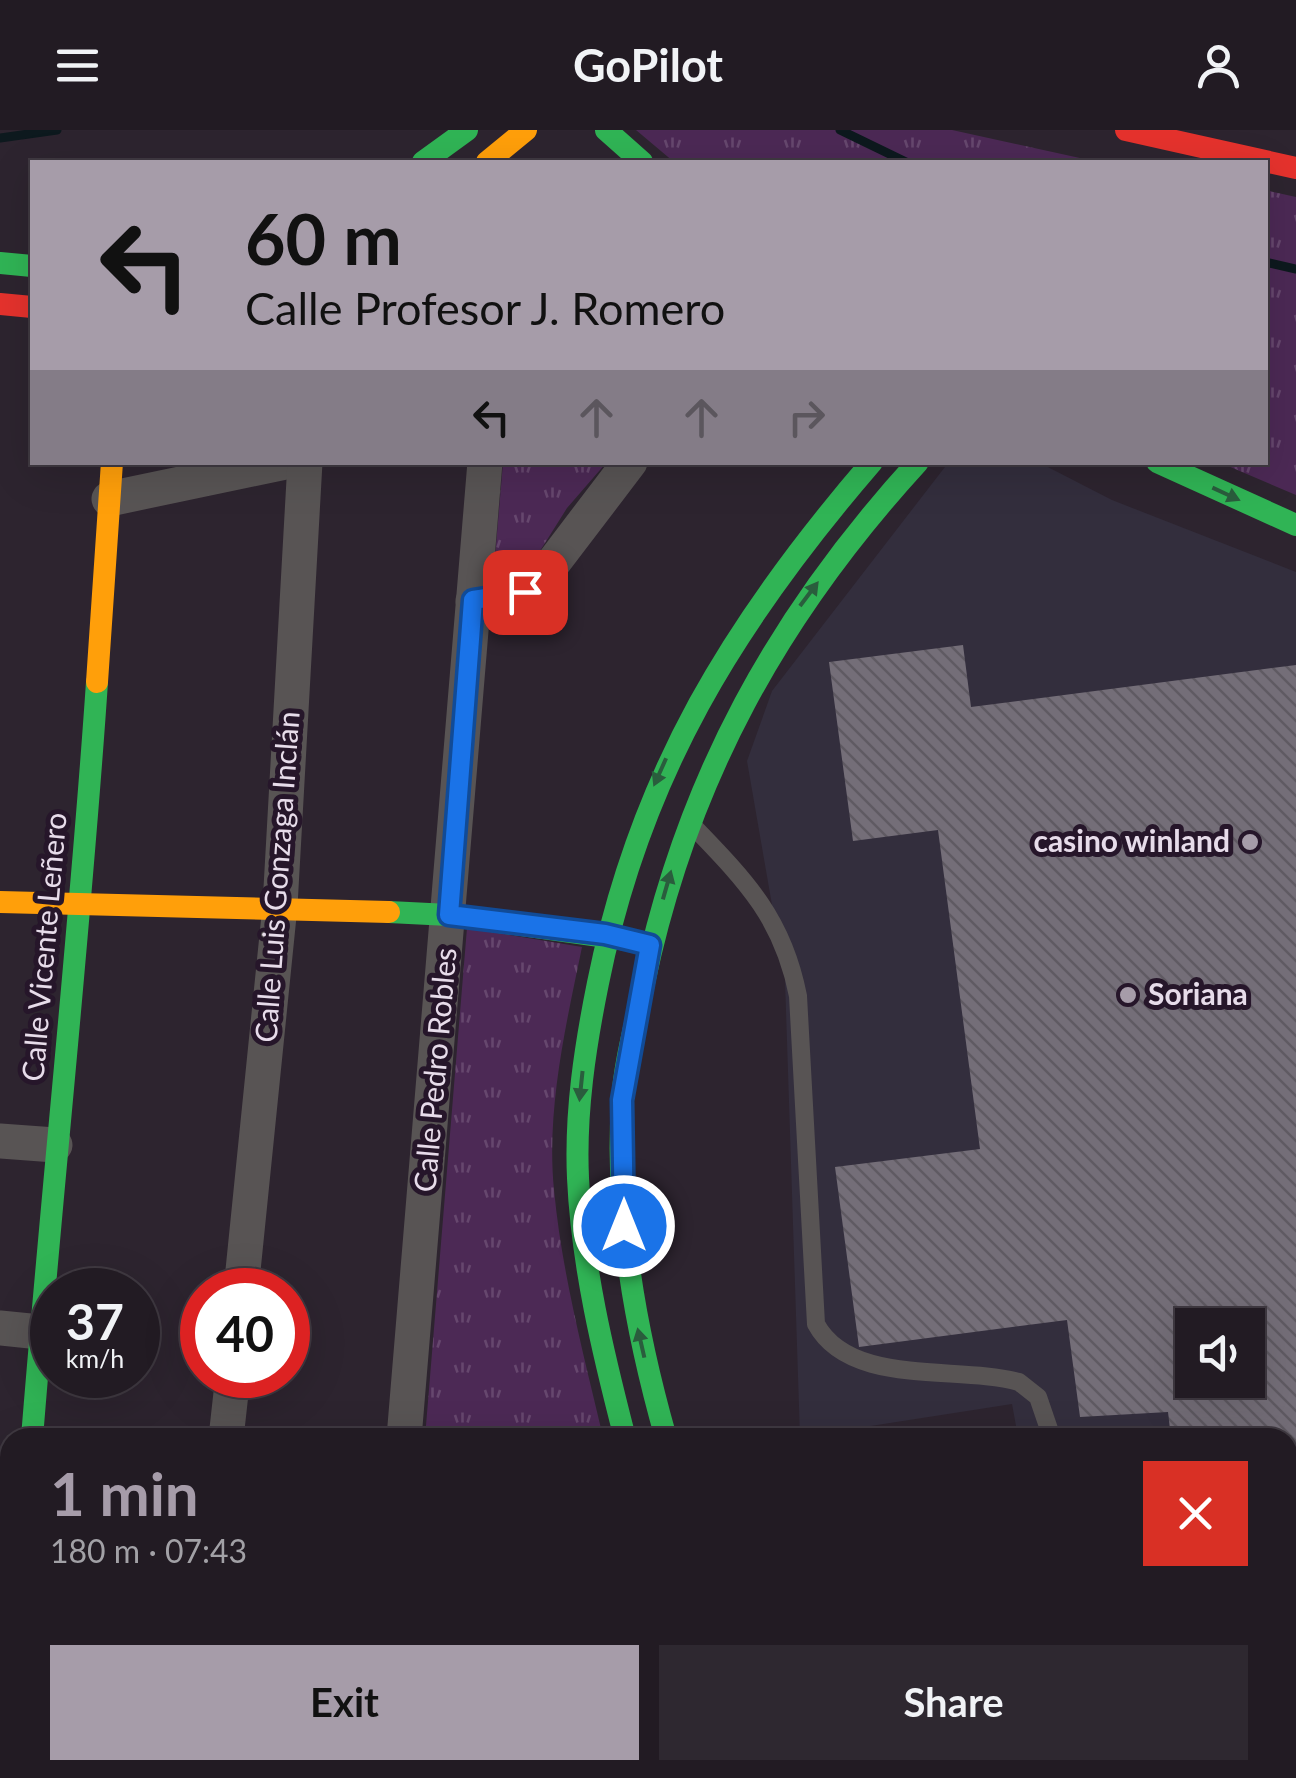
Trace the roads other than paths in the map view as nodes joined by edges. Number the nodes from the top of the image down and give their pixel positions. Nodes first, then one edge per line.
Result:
1 (467, 130) edge
2 (526, 130) edge
3 (606, 130) edge
4 (1126, 130) edge
5 (1172, 135) edge
6 (1202, 147) edge
7 (426, 160) edge
8 (489, 160) edge
9 (640, 160) edge
10 (1153, 160) edge
11 (1260, 160) edge
12 (1268, 162) edge
13 (1296, 168) edge
14 (0, 263) edge
15 (30, 266) edge
16 (0, 304) edge
17 (30, 307) edge
18 (112, 465) edge
19 (272, 465) edge
20 (305, 465) edge
21 (486, 465) edge
22 (628, 465) edge
23 (869, 465) edge
24 (915, 465) edge
25 (1164, 465) edge
26 (110, 499) junction
27 (1296, 525) edge
28 (473, 600) junction
29 (686, 820) junction
30 (82, 901) junction
31 (0, 902) edge
32 (280, 906) junction
33 (449, 915) junction
34 (605, 934) junction
35 (650, 945) junction
36 (0, 1141) edge
37 (55, 1145) junction
38 (45, 1268) edge
39 (243, 1268) edge
40 (0, 1328) edge
41 (30, 1331) edge
42 (35, 1398) edge
43 (230, 1398) edge
44 (33, 1428) edge
45 (227, 1428) edge
46 (405, 1428) edge
47 (623, 1428) edge
48 (663, 1428) edge
49 (1049, 1428) edge

1 - 7 street
2 - 8 street
3 - 9 street
4 - 5 street
5 - 6 street
5 - 10 street
6 - 11 street
12 - 13 street
14 - 15 street
16 - 17 street
18 - 26 street, Calle Vicente Leñero
19 - 26 street
20 - 32 street, Calle Luis Gonzaga Inclán
21 - 28 street, Calle Pedro Robles
22 - 28 street
23 -> 34 street
29 -> 24 street
25 -> 27 street
26 - 30 street, Calle Vicente Leñero
28 - 33 street, Calle Pedro Robles
35 -> 29 street
29 - 49 lane
30 - 31 street
30 - 32 street
30 - 37 street, Calle Vicente Leñero
32 - 33 street
32 - 39 street, Calle Luis Gonzaga Inclán
33 - 34 street
33 - 46 street, Calle Pedro Robles
34 - 35 street
34 -> 47 street
48 -> 35 street
36 - 37 street
37 - 38 street, Calle Vicente Leñero
40 - 41 street
42 - 44 street, Calle Vicente Leñero
43 - 45 street

